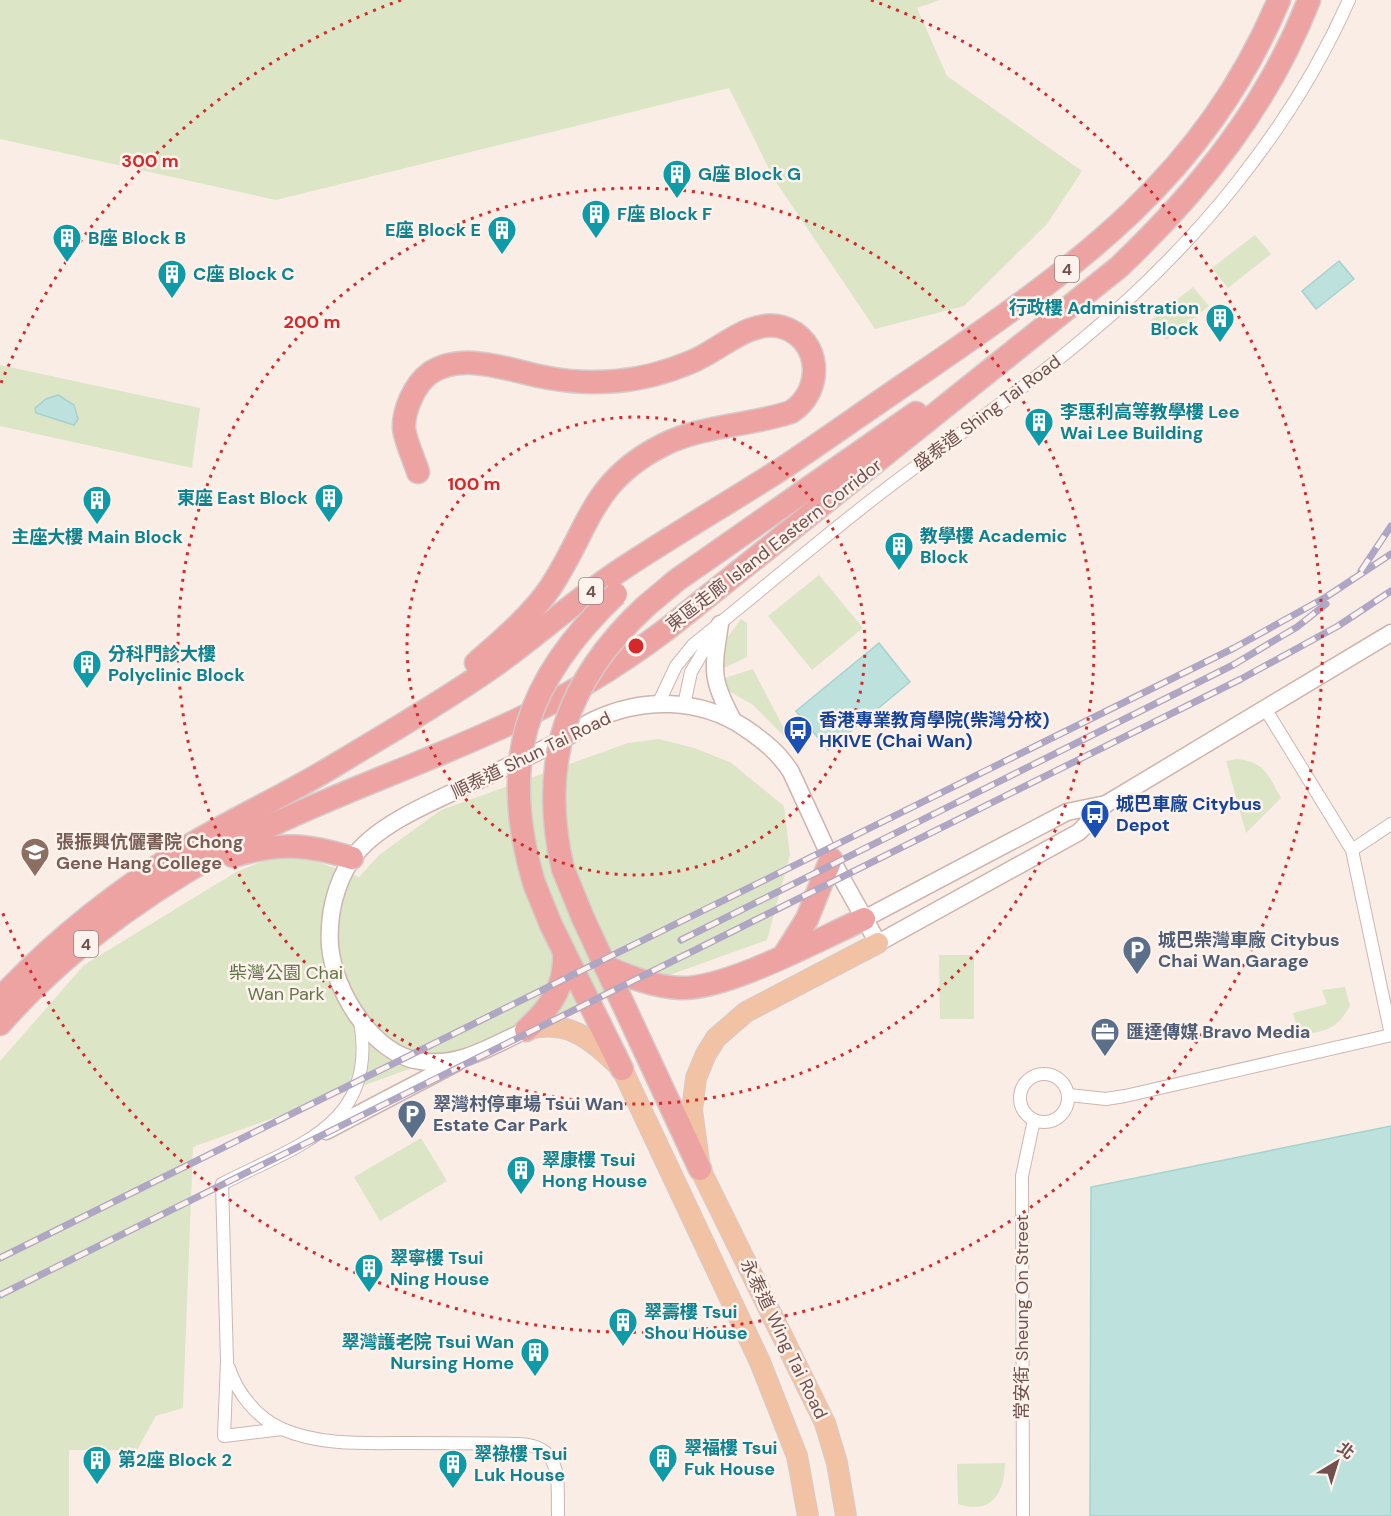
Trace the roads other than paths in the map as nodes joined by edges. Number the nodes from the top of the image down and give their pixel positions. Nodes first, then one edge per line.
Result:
1 (1279, 0) edge
2 (1309, 0) edge
3 (1349, 0) edge
4 (1029, 338) junction
5 (783, 468) junction
6 (418, 472) dead end
7 (720, 624) junction
8 (1391, 633) edge
9 (658, 704) junction
10 (684, 705) junction
11 (1266, 710) junction
12 (733, 720) junction
13 (404, 723) junction
14 (1106, 804) junction
15 (1391, 825) edge
16 (1352, 850) junction
17 (352, 858) junction
18 (831, 859) junction
19 (181, 876) junction
20 (864, 919) junction
21 (878, 943) junction
22 (564, 950) junction
23 (785, 954) junction
24 (606, 968) junction
25 (0, 999) edge
26 (360, 1019) junction
27 (0, 1024) edge
28 (526, 1030) junction
29 (1391, 1035) edge
30 (462, 1060) junction
31 (622, 1069) junction
32 (1069, 1095) junction
33 (1034, 1120) junction
34 (326, 1131) junction
35 (700, 1169) junction
36 (227, 1361) junction
37 (255, 1408) junction
38 (282, 1429) junction
39 (243, 1433) junction
40 (797, 1456) junction
41 (558, 1516) edge
42 (794, 1516) edge
43 (808, 1516) edge
44 (846, 1516) edge
45 (1023, 1516) edge

1 - 5 highway, 4
2 - 4 highway, 東區走廊 Island Eastern Corridor / 4
3 - 7 street, 盛泰道 Shing Tai Road
4 - 19 highway, 東區走廊 Island Eastern Corridor / 4
4 - 24 highway, bridge
5 - 13 highway, 4
5 - 22 highway, bridge
6 - 13 highway
7 - 9 street, 盛泰道 Shing Tai Road
7 - 10 street, 盛泰道 Shing Tai Road
7 - 12 street
8 - 11 street
9 - 10 street, 順泰道 Shun Tai Road
9 - 17 street, 順泰道 Shun Tai Road
10 - 12 street, 順泰道 Shun Tai Road
11 - 14 street
11 - 16 street
12 - 18 street, 順泰道 Shun Tai Road
13 - 25 highway, 4
14 - 20 street
14 - 21 street
15 - 16 street
16 - 29 street
17 - 19 highway
17 - 26 street, 順泰道 Shun Tai Road
18 - 20 street, 順泰道 Shun Tai Road
18 - 23 highway
19 - 27 highway, 東區走廊 Island Eastern Corridor / 4
20 - 21 street, 順泰道 Shun Tai Road
20 - 23 highway
21 - 35 main road, 永泰道 Wing Tai Road
22 - 28 highway
22 - 31 highway
23 - 24 highway
24 - 35 highway
26 - 30 street, 順泰道 Shun Tai Road
26 - 34 street
28 - 30 street
28 - 31 main road
29 - 32 street
30 - 34 street
31 - 40 main road, 永泰道 Wing Tai Road
32 - 33 street
32 - 33 street
33 - 45 street, 常安街 Sheung On Street
34 - 36 street
35 - 44 main road, 永泰道 Wing Tai Road
36 - 37 street
36 - 39 street
37 - 38 street
37 - 39 street
38 - 39 street
38 - 41 street
40 - 42 main road
40 - 43 main road, 永泰道 Wing Tai Road

